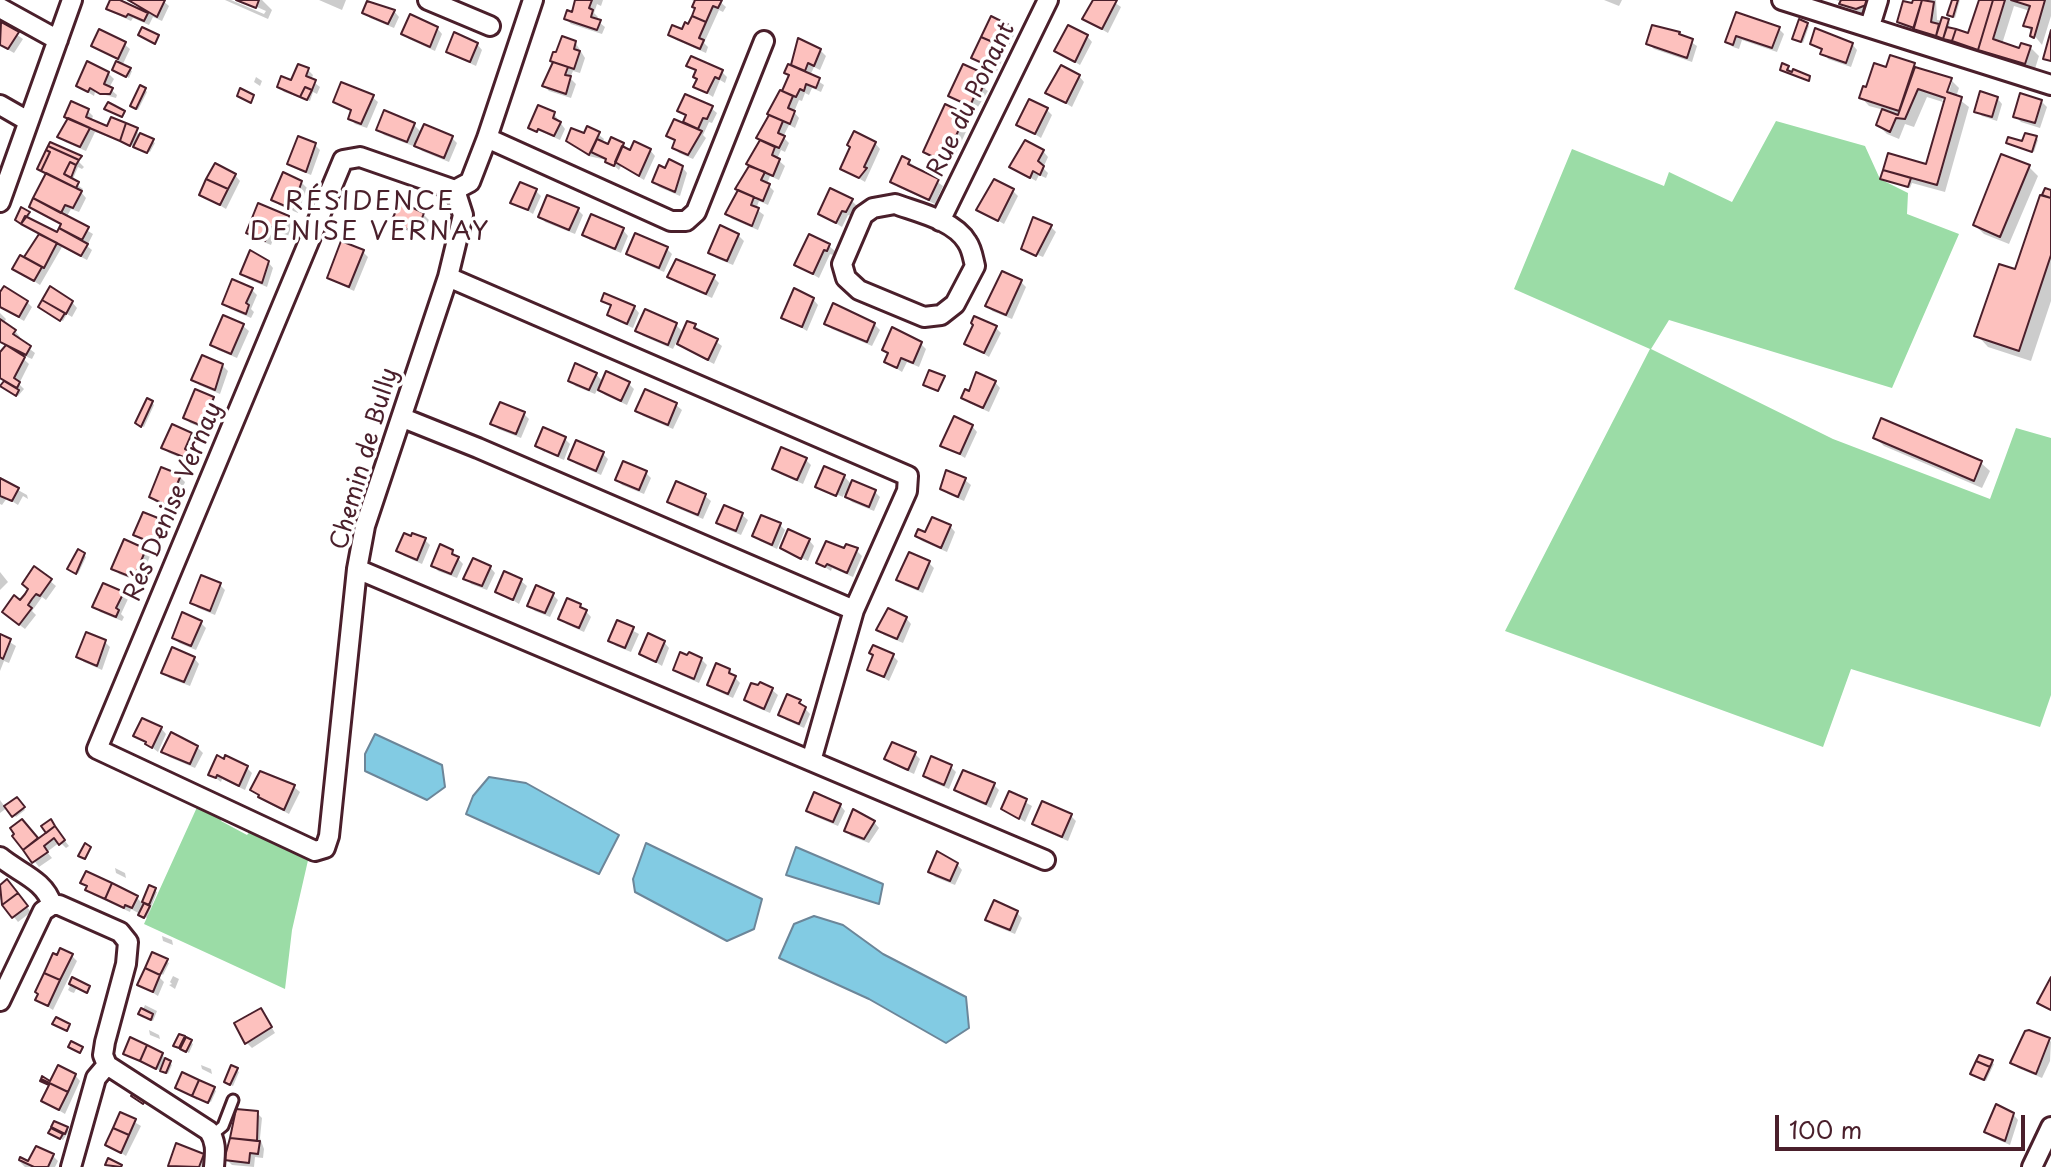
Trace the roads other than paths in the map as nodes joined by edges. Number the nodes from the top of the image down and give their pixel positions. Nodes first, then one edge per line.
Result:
1 (72, 0) edge
2 (428, 0) edge
3 (533, 0) edge
4 (1048, 0) edge
5 (1782, 0) edge
6 (1878, 0) edge
7 (0, 8) edge
8 (490, 26) dead end
9 (1870, 26) junction
10 (58, 40) junction
11 (764, 41) dead end
12 (2051, 85) edge
13 (0, 105) edge
14 (28, 121) junction
15 (487, 138) junction
16 (455, 190) junction
17 (0, 202) edge
18 (940, 221) junction
19 (448, 277) junction
20 (403, 418) junction
21 (357, 569) junction
22 (854, 610) junction
23 (811, 761) junction
24 (315, 851) joint
25 (0, 857) edge
26 (1045, 860) dead end
27 (52, 905) junction
28 (0, 1001) edge
29 (107, 1065) junction
30 (233, 1100) dead end
31 (2051, 1127) edge
32 (212, 1135) junction
33 (71, 1167) edge
34 (214, 1167) edge
35 (2032, 1167) edge

1 - 10 street
2 - 8 street
3 - 15 street
4 - 18 street, Rue du Ponant
5 - 9 street
6 - 9 street
7 - 10 street
9 - 12 street
10 - 14 street
11 - 15 street
13 - 14 street
14 - 17 street
15 - 16 street
16 - 19 street, Chemin de Bully
16 - 24 street, Rés Denise Vernay
18 - 18 street
19 - 20 street, Chemin de Bully
19 - 22 street
20 - 21 street, Chemin de Bully
20 - 22 street
21 - 23 street
21 - 24 street, Chemin de Bully
22 - 23 street
23 - 26 street
25 - 27 street
27 - 28 street
27 - 29 street
29 - 32 street
29 - 33 street
30 - 32 lane
31 - 35 street
32 - 34 street

